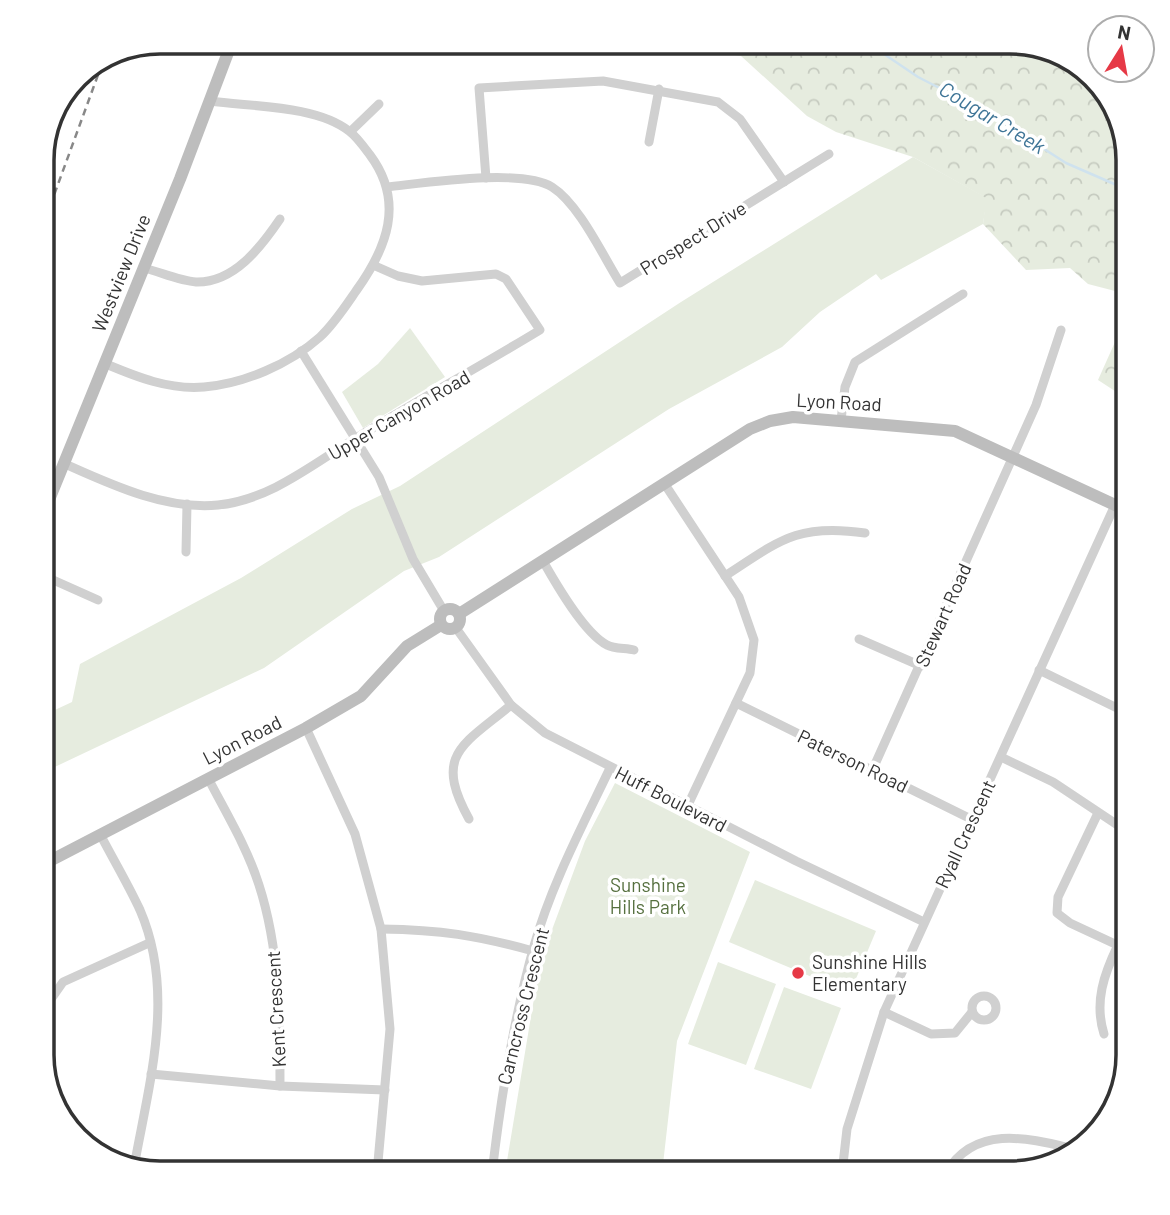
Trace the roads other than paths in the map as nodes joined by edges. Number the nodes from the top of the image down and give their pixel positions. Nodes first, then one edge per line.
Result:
1 (228, 54) edge
2 (659, 89) junction
3 (210, 101) junction
4 (379, 104) dead end
5 (351, 131) junction
6 (649, 142) dead end
7 (829, 154) dead end
8 (486, 178) junction
9 (784, 182) junction
10 (387, 187) junction
11 (280, 219) dead end
12 (373, 265) junction
13 (144, 268) junction
14 (963, 294) dead end
15 (1061, 330) dead end
16 (300, 351) junction
17 (106, 364) junction
18 (841, 420) junction
19 (357, 437) junction
20 (1011, 457) junction
21 (65, 464) junction
22 (664, 483) junction
23 (54, 489) edge
24 (187, 504) junction
25 (1115, 505) joint
26 (864, 533) dead end
27 (186, 552) dead end
28 (543, 561) junction
29 (725, 576) junction
30 (54, 580) edge
31 (98, 600) dead end
32 (444, 611) junction
33 (459, 614) junction
34 (441, 625) junction
35 (456, 628) junction
36 (859, 639) dead end
37 (634, 650) dead end
38 (921, 666) junction
39 (1039, 670) junction
40 (736, 703) junction
41 (511, 705) junction
42 (1116, 708) edge
43 (306, 728) junction
44 (1001, 757) junction
45 (610, 768) junction
46 (873, 771) junction
47 (208, 778) junction
48 (687, 807) junction
49 (1098, 813) junction
50 (469, 819) dead end
51 (971, 820) junction
52 (1116, 824) edge
53 (100, 834) junction
54 (54, 859) edge
55 (925, 922) junction
56 (381, 929) junction
57 (149, 943) junction
58 (1116, 944) edge
59 (1116, 949) edge
60 (533, 951) junction
61 (54, 995) edge
62 (884, 1012) junction
63 (972, 1012) dead end
64 (1104, 1034) dead end
65 (151, 1074) junction
66 (280, 1086) junction
67 (385, 1090) junction
68 (1062, 1147) edge
69 (136, 1158) edge
70 (378, 1161) edge
71 (493, 1161) edge
72 (843, 1161) edge
73 (956, 1161) edge

1 - 3 street, Westview Drive
2 - 6 street
2 - 8 street
2 - 9 street
3 - 5 street
3 - 13 street, Westview Drive
4 - 5 street
5 - 10 street
7 - 9 street, Prospect Drive
8 - 9 street, Prospect Drive
8 - 10 street, Prospect Drive
10 - 12 street
11 - 13 street
12 - 16 street
12 - 19 street, Upper Canyon Road
13 - 17 street, Westview Drive
14 - 18 street
15 - 20 street, Stewart Road
16 - 17 street
16 - 19 street
17 - 21 street, Westview Drive
18 - 20 street, Lyon Road
18 - 22 street, Lyon Road
19 - 24 street, Upper Canyon Road
19 - 32 street
20 - 25 street, Lyon Road
20 - 38 street, Stewart Road
21 - 23 street, Westview Drive
21 - 24 street, Upper Canyon Road
22 - 28 street, Lyon Road
22 - 29 street
24 - 27 street
25 - 39 street, Ryall Crescent
26 - 29 street
28 - 33 street, Lyon Road
28 - 37 street
29 - 40 street
30 - 31 street
32 - 33 street
32 - 34 street
33 - 35 street
34 - 35 street
34 - 43 street, Lyon Road
35 - 41 street, Huff Boulevard
36 - 38 street
38 - 46 street, Stewart Road
39 - 42 street
39 - 44 street, Ryall Crescent
40 - 46 street, Paterson Road
40 - 48 street
41 - 45 street, Huff Boulevard
41 - 50 street
43 - 47 street, Lyon Road
43 - 56 street
44 - 49 street
44 - 51 street, Ryall Crescent
45 - 48 street, Huff Boulevard
45 - 60 street, Carncross Crescent
46 - 51 street, Paterson Road
47 - 53 street, Lyon Road
47 - 66 street, Kent Crescent
48 - 55 street, Huff Boulevard
49 - 52 street
49 - 58 street
51 - 55 street, Ryall Crescent
53 - 54 street, Lyon Road
53 - 57 street
55 - 62 street, Ryall Crescent
56 - 60 street
56 - 67 street
57 - 61 street
57 - 65 street
59 - 64 street
60 - 71 street, Carncross Crescent
62 - 63 street
62 - 72 street, Ryall Crescent
65 - 66 street
65 - 69 street
66 - 67 street
67 - 70 street
68 - 73 street

